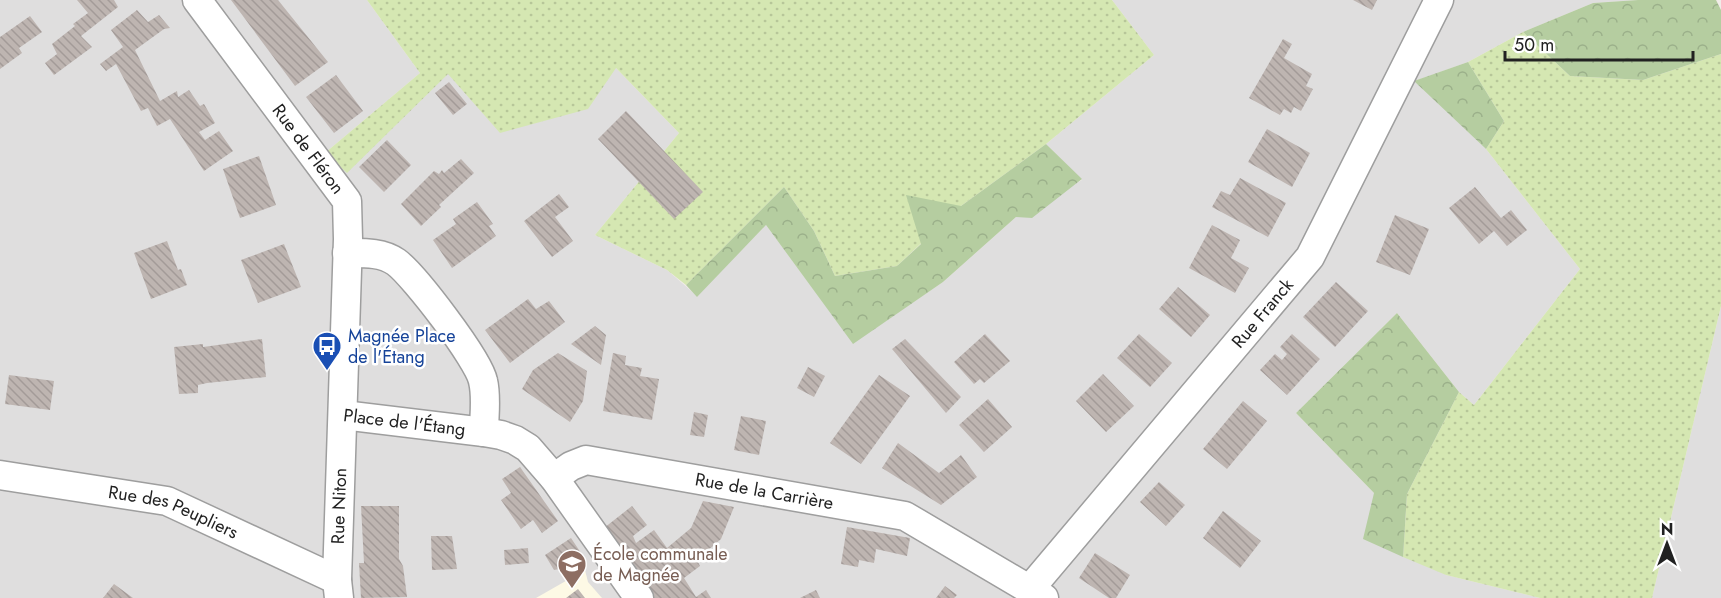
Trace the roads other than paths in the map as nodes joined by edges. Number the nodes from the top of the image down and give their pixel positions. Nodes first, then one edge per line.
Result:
1 (197, 0) edge
2 (1440, 0) edge
3 (347, 253) junction
4 (343, 415) junction
5 (484, 432) junction
6 (0, 475) edge
7 (554, 478) junction
8 (338, 589) edge
9 (1037, 594) edge
10 (639, 598) edge

1 - 3 street, Rue de Fléron
2 - 9 street, Rue Franck
3 - 4 street, Place de l'Étang
3 - 5 street
4 - 5 street, Place de l'Étang
4 - 8 street, Rue Niton
5 - 7 street
6 - 8 street, Rue des Peupliers
7 - 9 street, Rue de la Carrière
7 - 10 street

